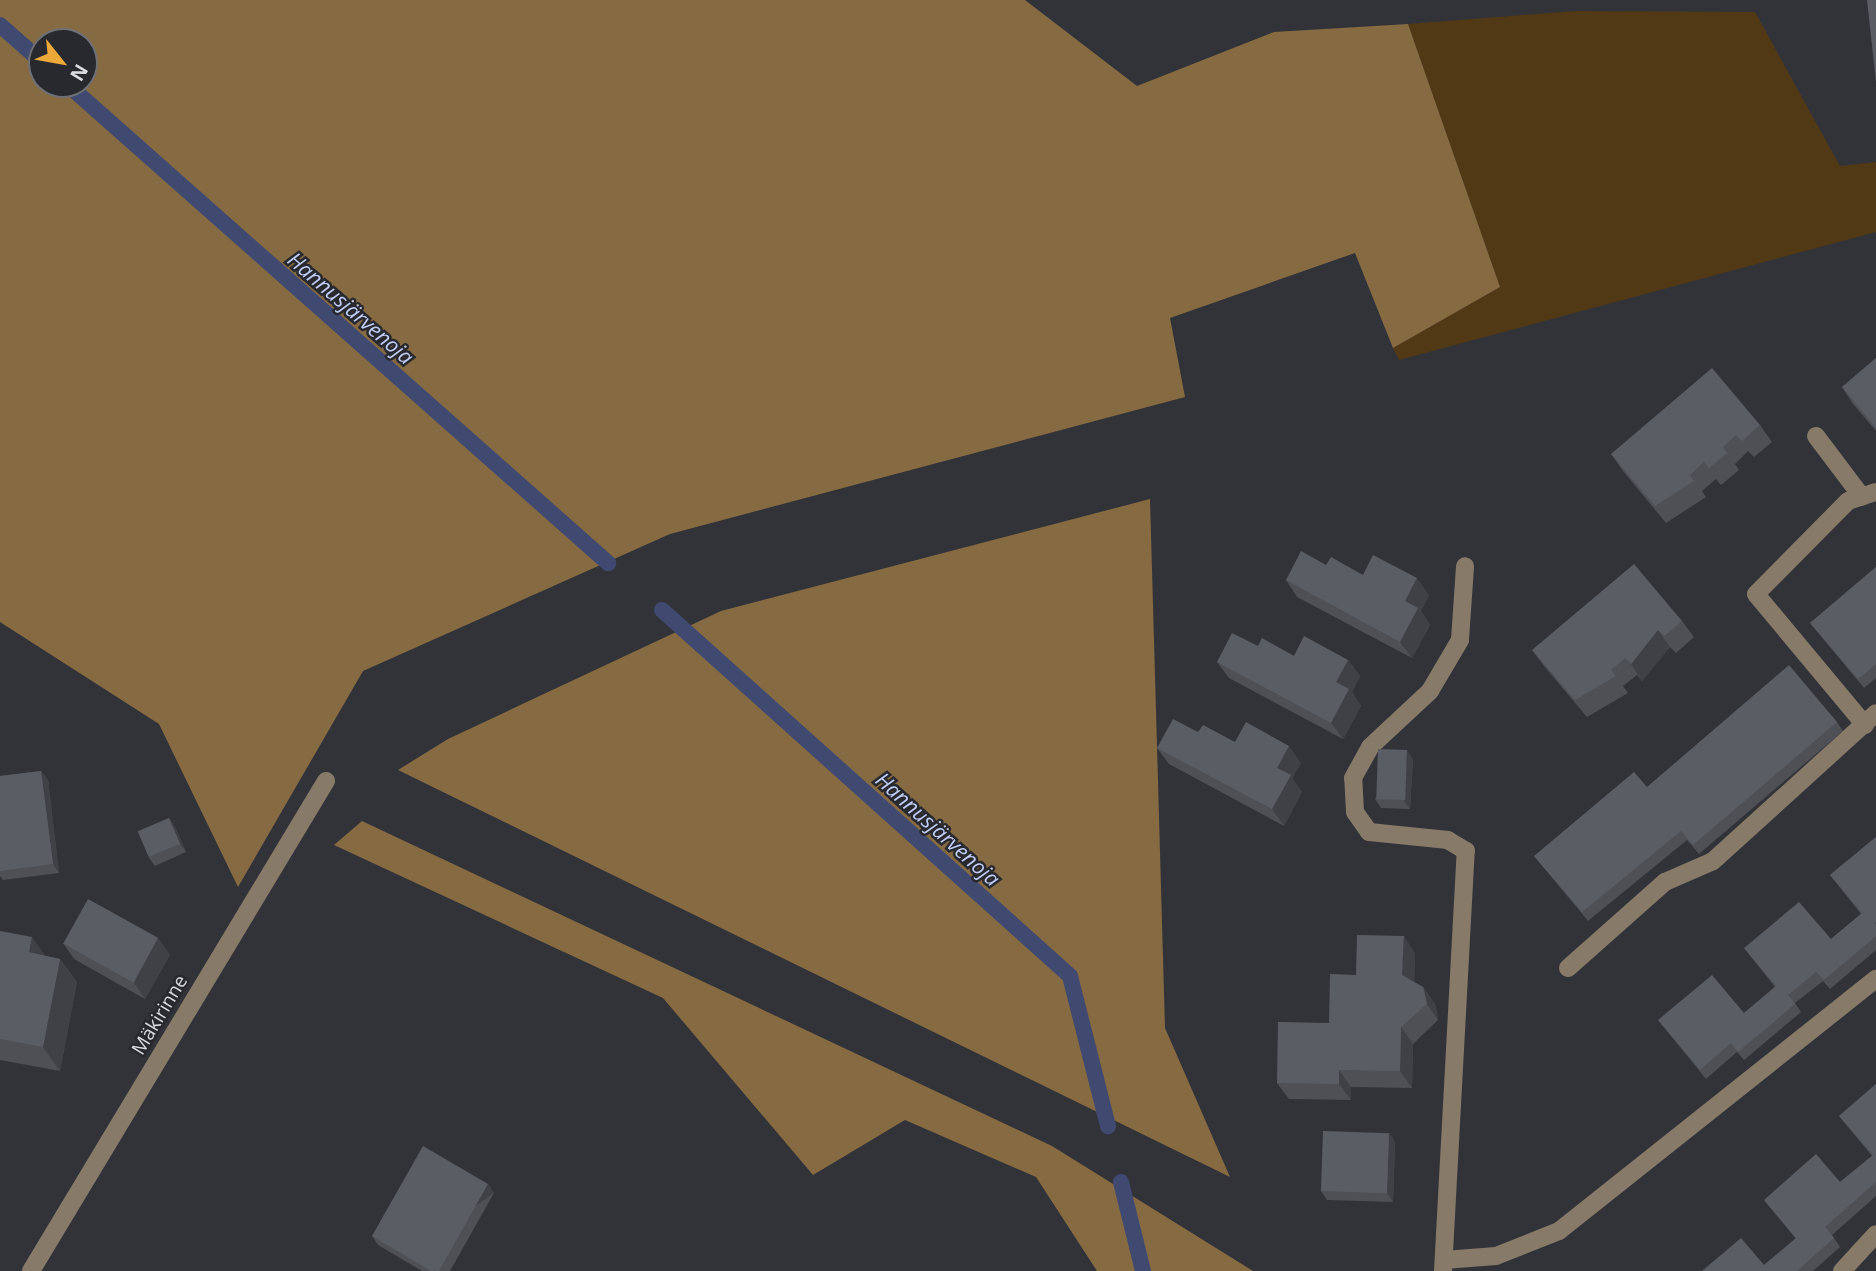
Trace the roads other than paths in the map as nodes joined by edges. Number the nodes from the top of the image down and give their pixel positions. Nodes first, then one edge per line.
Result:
1 (1816, 436) dead end
2 (1869, 494) edge
3 (1465, 566) dead end
4 (1871, 719) edge
5 (326, 781) dead end
6 (1568, 968) dead end
7 (1876, 979) edge
8 (1876, 1234) edge
9 (1443, 1266) edge
10 (31, 1271) edge
11 (1842, 1271) edge

1 - 2 street
2 - 4 street
3 - 9 street
4 - 6 street
5 - 10 street, Mäkirinne
7 - 9 street
8 - 11 street

